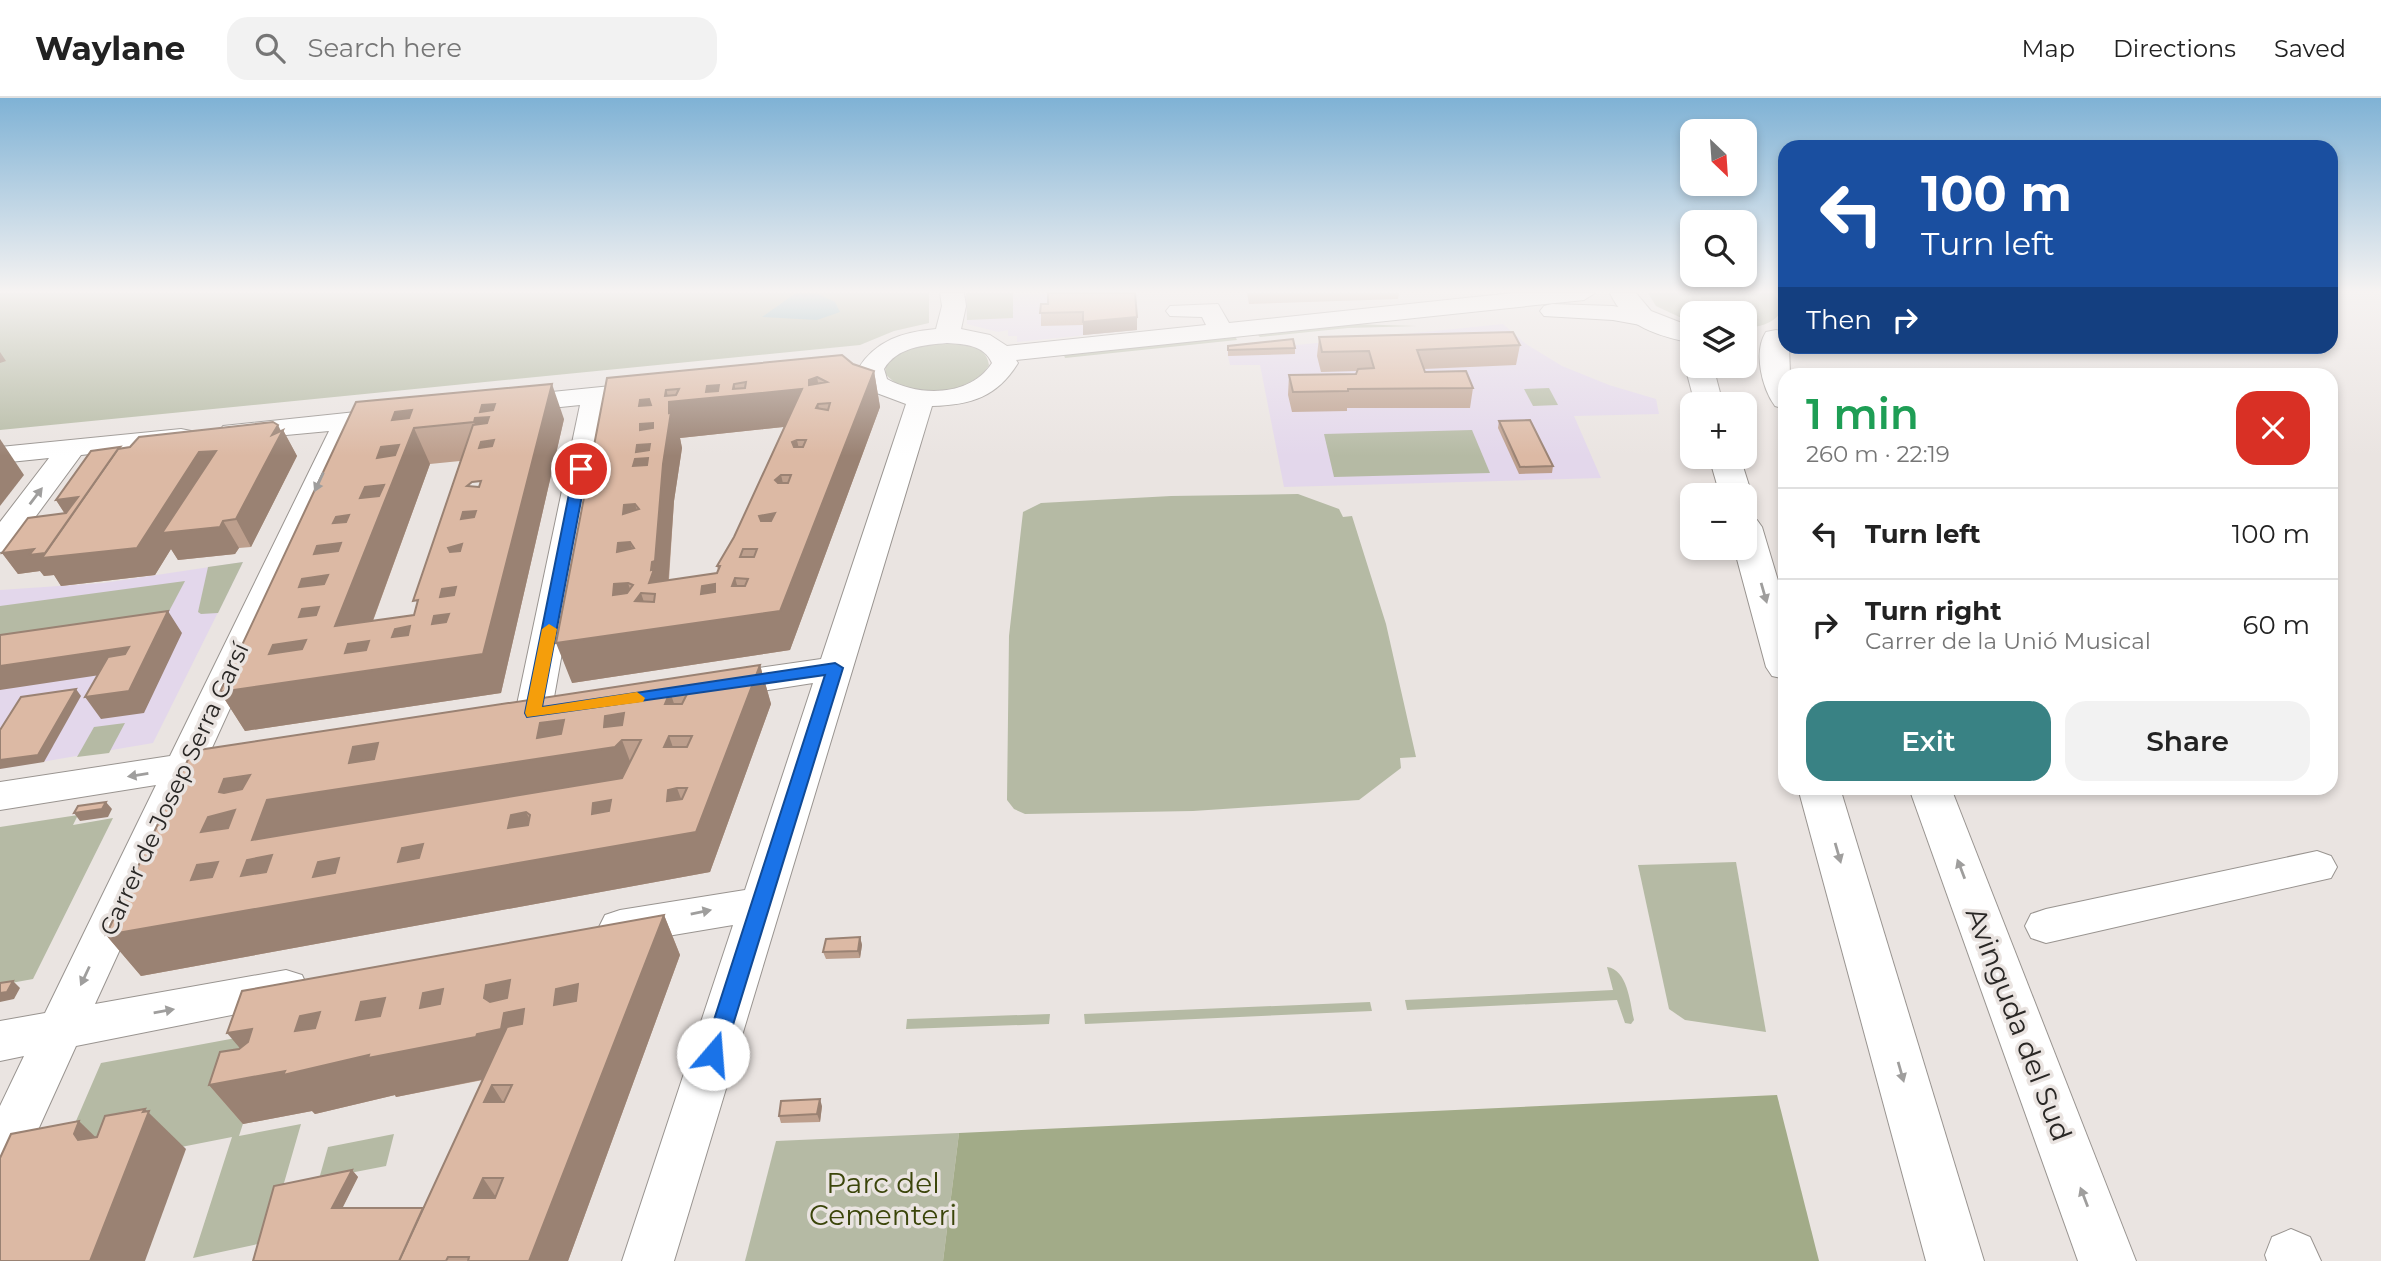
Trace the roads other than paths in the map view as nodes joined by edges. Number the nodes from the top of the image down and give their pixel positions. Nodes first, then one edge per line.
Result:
1 (893, 347) edge
2 (991, 347) edge
3 (1069, 347) edge
4 (1772, 347) edge
5 (1002, 354) junction
6 (872, 369) junction
7 (845, 371) edge
8 (1778, 381) edge
9 (671, 388) edge
10 (595, 396) junction
11 (921, 398) junction
12 (493, 406) edge
13 (426, 413) edge
14 (348, 420) junction
15 (72, 448) junction
16 (0, 456) edge
17 (0, 543) edge
18 (1754, 560) edge
19 (1778, 642) edge
20 (835, 668) junction
21 (684, 691) edge
22 (574, 707) edge
23 (264, 755) edge
24 (184, 768) junction
25 (1821, 795) edge
26 (1933, 795) edge
27 (0, 796) edge
28 (2317, 867) dead end
29 (761, 904) junction
30 (2046, 926) dead end
31 (577, 935) edge
32 (319, 982) edge
33 (60, 1030) junction
34 (0, 1041) edge
35 (0, 1157) edge
36 (648, 1261) edge
37 (1955, 1261) edge
38 (2107, 1261) edge

1 - 6 street
2 - 5 street
3 - 5 street
4 - 8 main road
5 - 11 street
6 - 7 street
6 - 11 street
9 - 10 street
10 - 12 street
10 - 22 street
11 - 20 street
13 - 14 street
14 - 15 street
14 -> 24 street, Carrer de Josep Serra Carsí
15 - 16 street
17 -> 15 street
18 -> 19 main road
20 - 21 street
20 - 29 street
23 - 24 street
24 -> 27 street
24 -> 33 street, Carrer de Josep Serra Carsí
25 -> 37 main road
38 -> 26 main road, Avinguda del Sud
28 - 30 street
31 -> 29 street
29 - 36 street
33 -> 32 street
33 - 34 street
33 - 35 street, Carrer de Josep Serra Carsí

